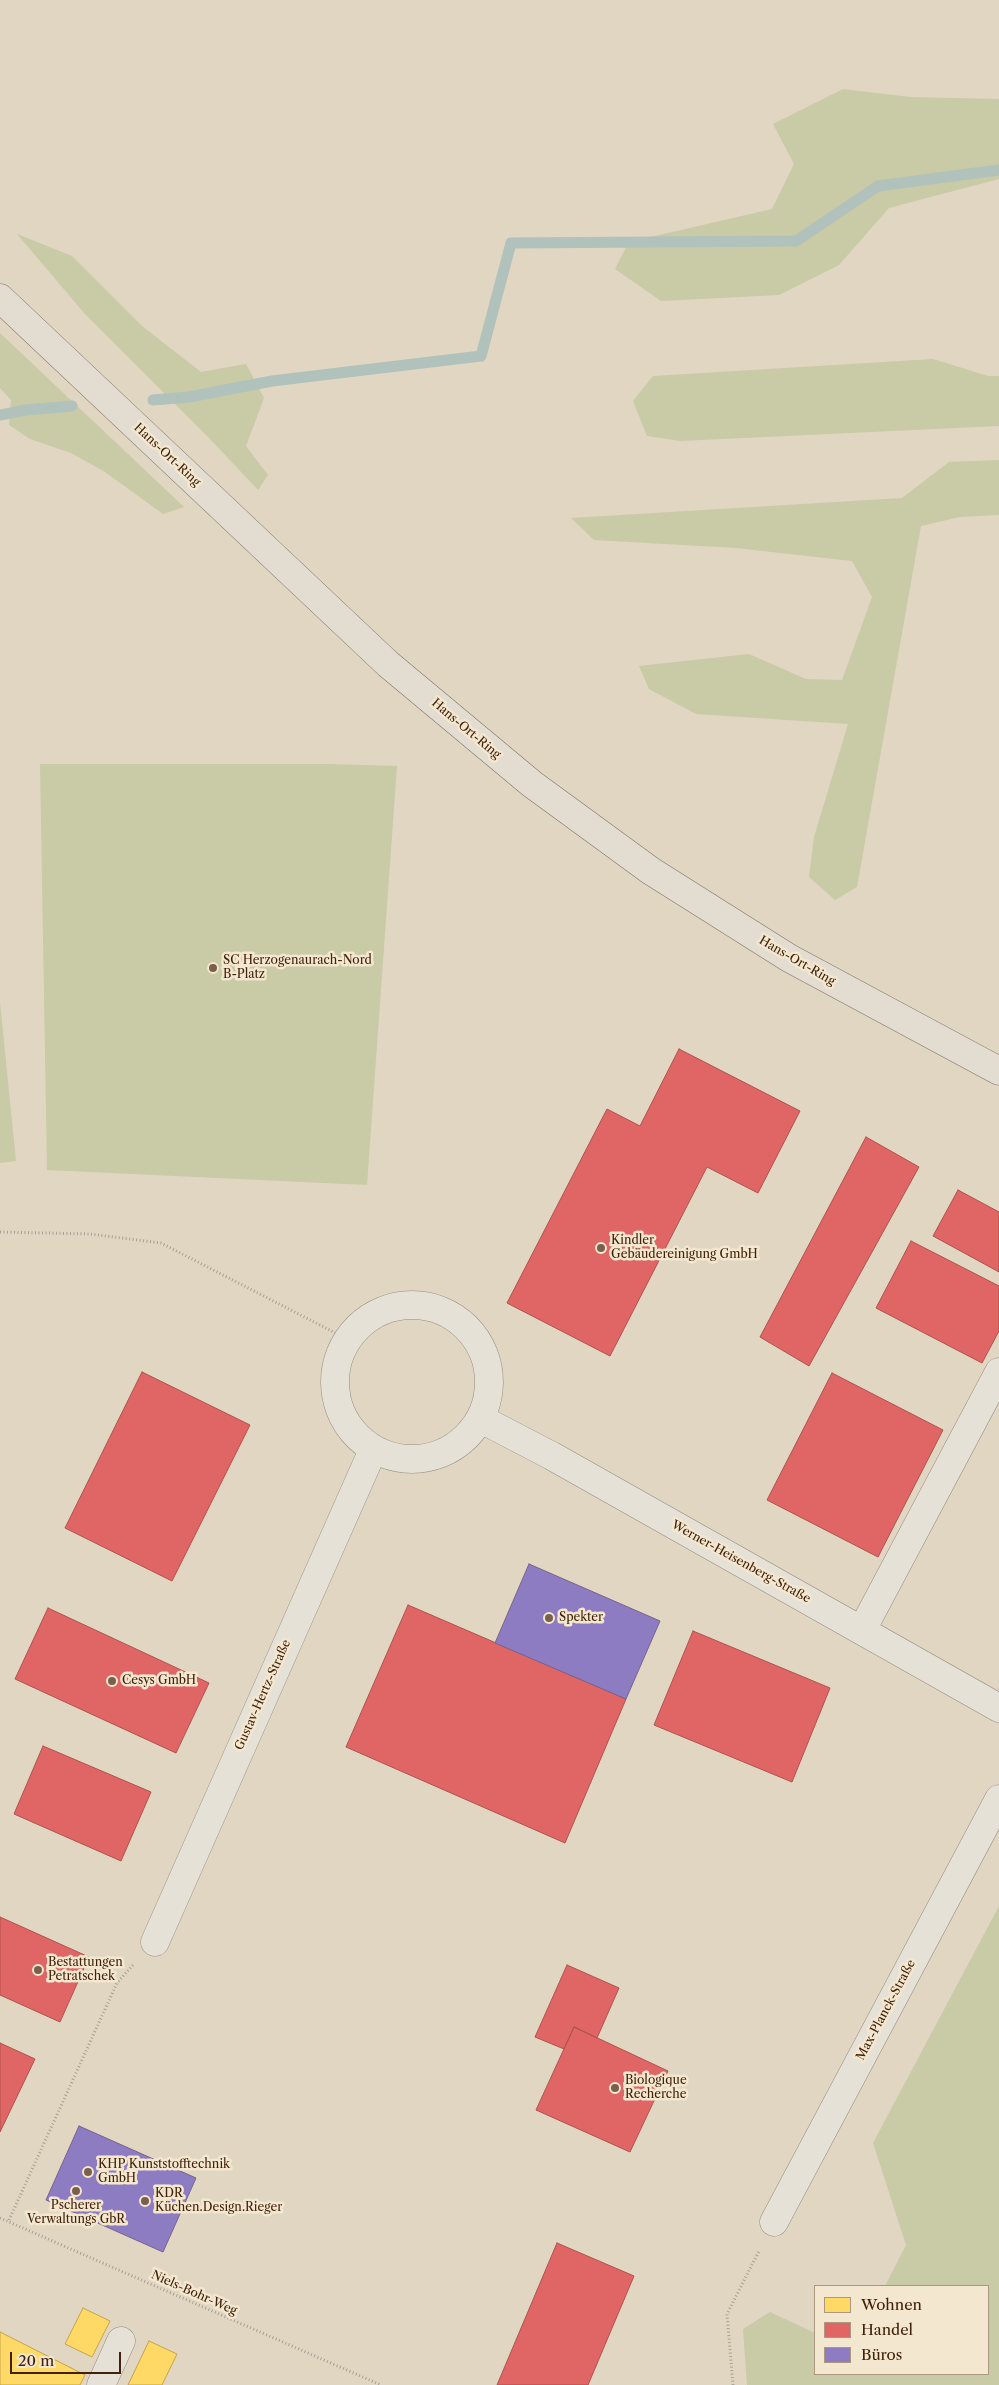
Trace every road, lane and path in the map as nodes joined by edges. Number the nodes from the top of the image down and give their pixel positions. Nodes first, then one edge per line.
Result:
1 (0, 298) edge
2 (999, 1071) edge
3 (0, 1232) edge
4 (347, 1339) junction
5 (999, 1372) edge
6 (481, 1419) junction
7 (373, 1450) junction
8 (862, 1630) junction
9 (999, 1708) edge
10 (999, 1798) edge
11 (155, 1942) joint
12 (0, 2218) edge
13 (9, 2220) junction
14 (774, 2222) joint
15 (121, 2341) dead end
16 (101, 2385) edge
17 (381, 2385) edge
18 (733, 2385) edge

1 - 2 main road, Hans-Ort-Ring
3 - 4 path
4 - 6 street
4 - 7 street
5 - 8 street
6 - 7 street
6 - 8 street, Werner-Heisenberg-Straße
7 - 11 street, Gustav-Hertz-Straße
8 - 9 street, Werner-Heisenberg-Straße
10 - 14 street, Max-Planck-Straße
11 - 13 path
12 - 13 path, Niels-Bohr-Weg
13 - 17 path, Niels-Bohr-Weg
14 - 18 path
15 - 16 street

